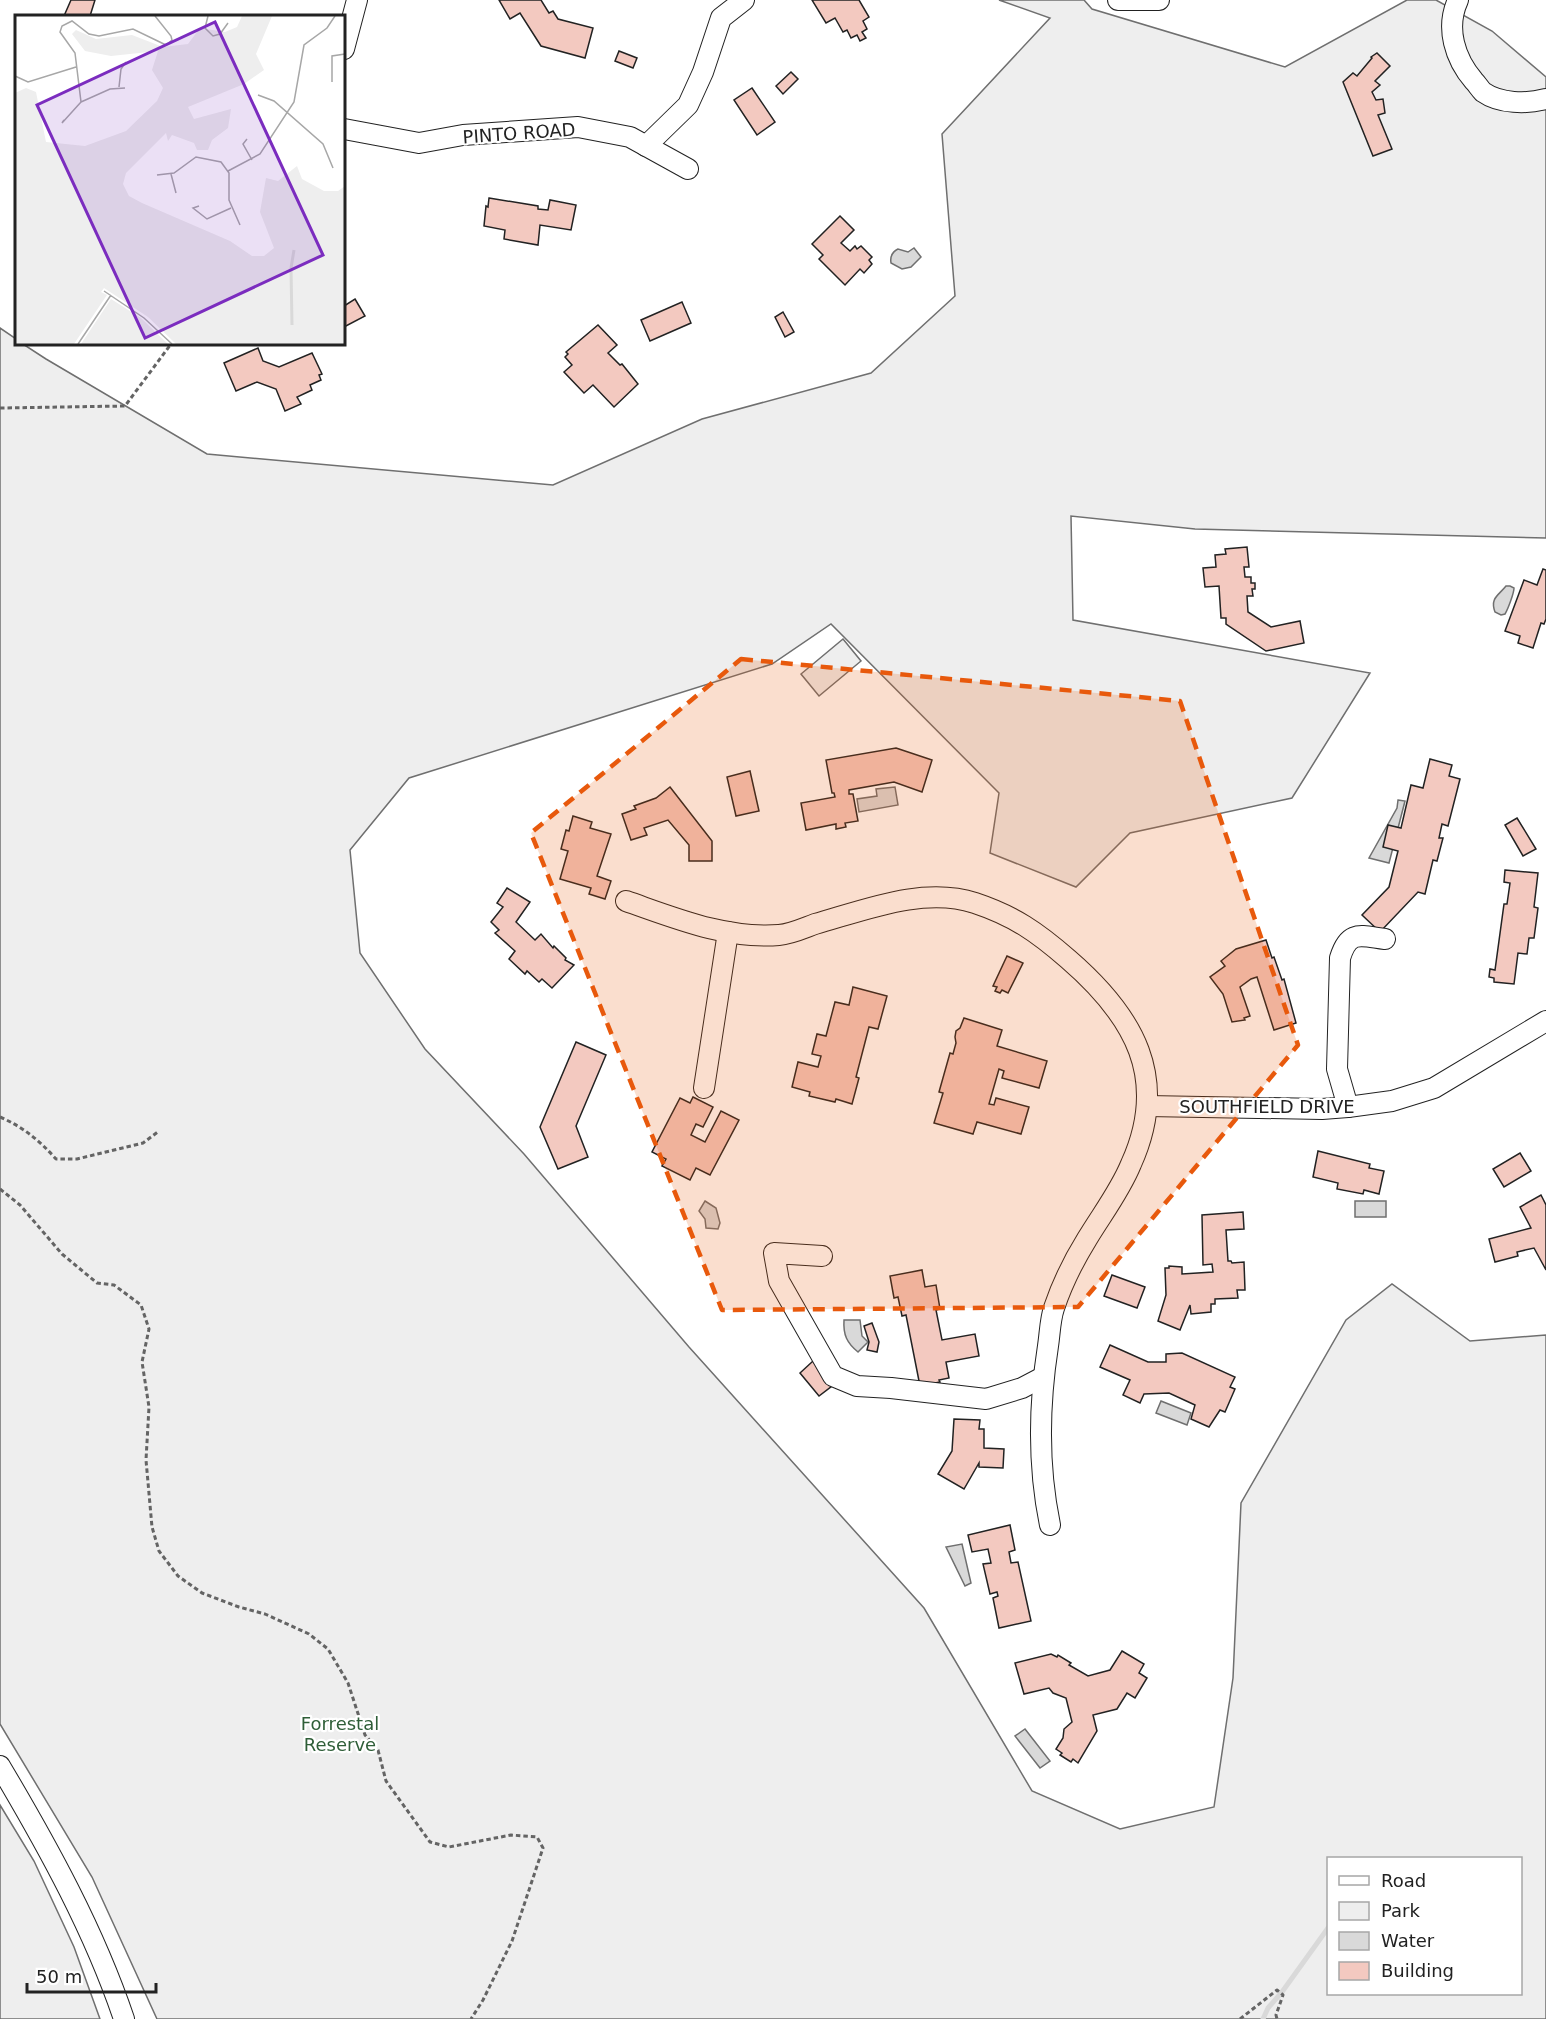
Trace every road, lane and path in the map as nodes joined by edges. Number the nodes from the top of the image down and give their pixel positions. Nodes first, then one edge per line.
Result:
1 (357, 0) edge
2 (744, 0) edge
3 (1118, 0) edge
4 (1159, 0) edge
5 (1458, 0) edge
6 (345, 45) edge
7 (1546, 99) edge
8 (345, 129) edge
9 (646, 146) junction
10 (688, 169) dead end
11 (170, 345) edge
12 (0, 408) edge
13 (626, 901) dead end
14 (728, 932) junction
15 (1385, 939) dead end
16 (1546, 1021) edge
17 (704, 1088) dead end
18 (1147, 1106) junction
19 (1348, 1107) junction
20 (0, 1117) edge
21 (159, 1131) dead end
22 (0, 1189) edge
23 (822, 1256) dead end
24 (1043, 1377) junction
25 (1050, 1525) dead end
26 (0, 1766) edge
27 (124, 2019) edge
28 (471, 2019) edge
29 (1240, 2019) edge
30 (1277, 2019) edge

1 - 6 street
2 - 9 street
3 - 4 street
5 - 7 street
8 - 9 street, PINTO ROAD
9 - 10 street, PINTO ROAD
11 - 12 path
13 - 14 street
14 - 17 street
14 - 18 street
15 - 19 street
16 - 19 street, SOUTHFIELD DRIVE
18 - 19 street, SOUTHFIELD DRIVE
18 - 24 street
20 - 21 path
22 - 28 path
23 - 24 street
24 - 25 street
26 - 27 street
29 - 30 path

